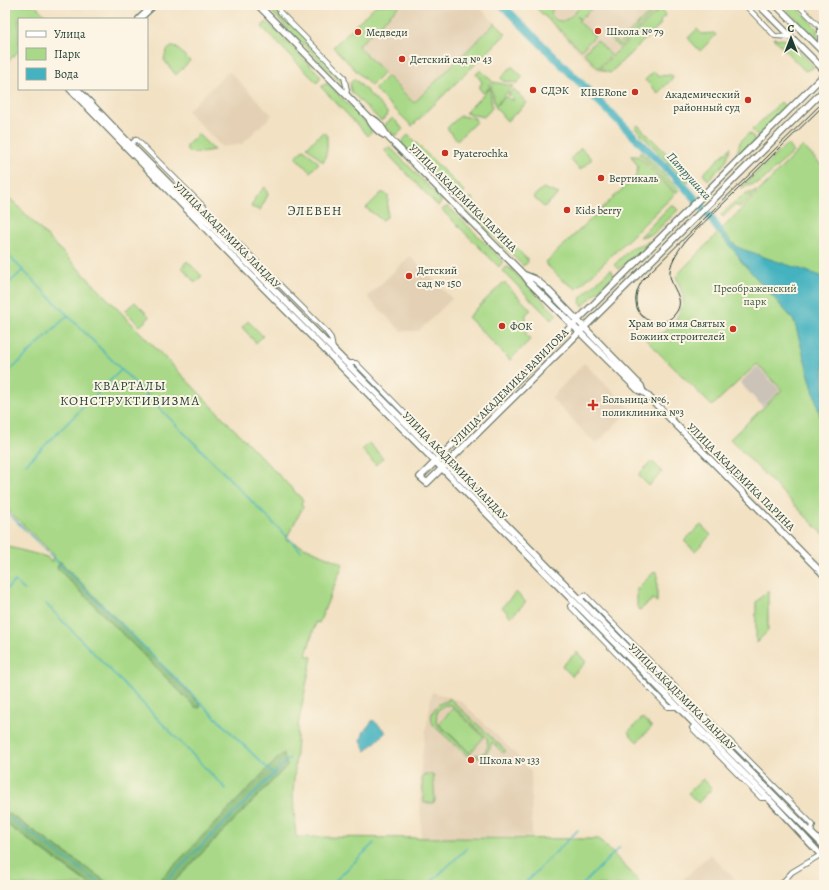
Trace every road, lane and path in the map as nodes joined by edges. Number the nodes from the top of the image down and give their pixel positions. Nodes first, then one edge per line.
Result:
1 (154, 5) edge
2 (258, 5) edge
3 (277, 5) edge
4 (745, 5) edge
5 (759, 5) edge
6 (776, 5) edge
7 (798, 5) edge
8 (140, 18) edge
9 (791, 37) junction
10 (822, 51) edge
11 (824, 70) edge
12 (824, 75) edge
13 (71, 90) edge
14 (78, 90) edge
15 (824, 90) edge
16 (346, 94) junction
17 (524, 275) junction
18 (577, 319) junction
19 (571, 324) junction
20 (584, 327) junction
21 (579, 332) junction
22 (643, 392) junction
23 (438, 459) junction
24 (444, 466) junction
25 (824, 575) edge
26 (693, 727) junction
27 (768, 798) junction
28 (824, 846) edge
29 (822, 854) edge
30 (780, 885) edge

1 - 8 street
2 - 16 street, УЛИЦА АКАДЕМИКА ПАРИНА
3 - 16 street
4 - 9 street
5 - 9 street
6 - 10 street
7 - 10 street
9 - 11 street
12 - 18 street, УЛИЦА АКАДЕМИКА ВАВИЛОВА
13 - 23 street, УЛИЦА АКАДЕМИКА ЛАНДАУ
14 - 23 street, УЛИЦА АКАДЕМИКА ЛАНДАУ
15 - 20 street, УЛИЦА АКАДЕМИКА ВАВИЛОВА
16 - 17 street, УЛИЦА АКАДЕМИКА ПАРИНА
17 - 18 street, УЛИЦА АКАДЕМИКА ПАРИНА
17 - 19 street, УЛИЦА АКАДЕМИКА ПАРИНА
18 - 19 street, УЛИЦА АКАДЕМИКА ВАВИЛОВА
18 - 20 street, УЛИЦА АКАДЕМИКА ПАРИНА
19 - 21 street, УЛИЦА АКАДЕМИКА ПАРИНА
19 - 23 street, УЛИЦА АКАДЕМИКА ВАВИЛОВА
20 - 21 street, УЛИЦА АКАДЕМИКА ВАВИЛОВА
20 - 22 street, УЛИЦА АКАДЕМИКА ПАРИНА
21 - 22 street, УЛИЦА АКАДЕМИКА ПАРИНА
21 - 24 street, УЛИЦА АКАДЕМИКА ВАВИЛОВА
22 - 25 street, УЛИЦА АКАДЕМИКА ПАРИНА
23 - 24 street, УЛИЦА АКАДЕМИКА ЛАНДАУ
23 - 24 street, УЛИЦА АКАДЕМИКА ВАВИЛОВА
24 - 26 street, УЛИЦА АКАДЕМИКА ЛАНДАУ
24 - 28 street, УЛИЦА АКАДЕМИКА ЛАНДАУ
26 - 27 street, УЛИЦА АКАДЕМИКА ЛАНДАУ
26 - 27 street
27 - 29 street, УЛИЦА АКАДЕМИКА ЛАНДАУ
29 - 30 street

